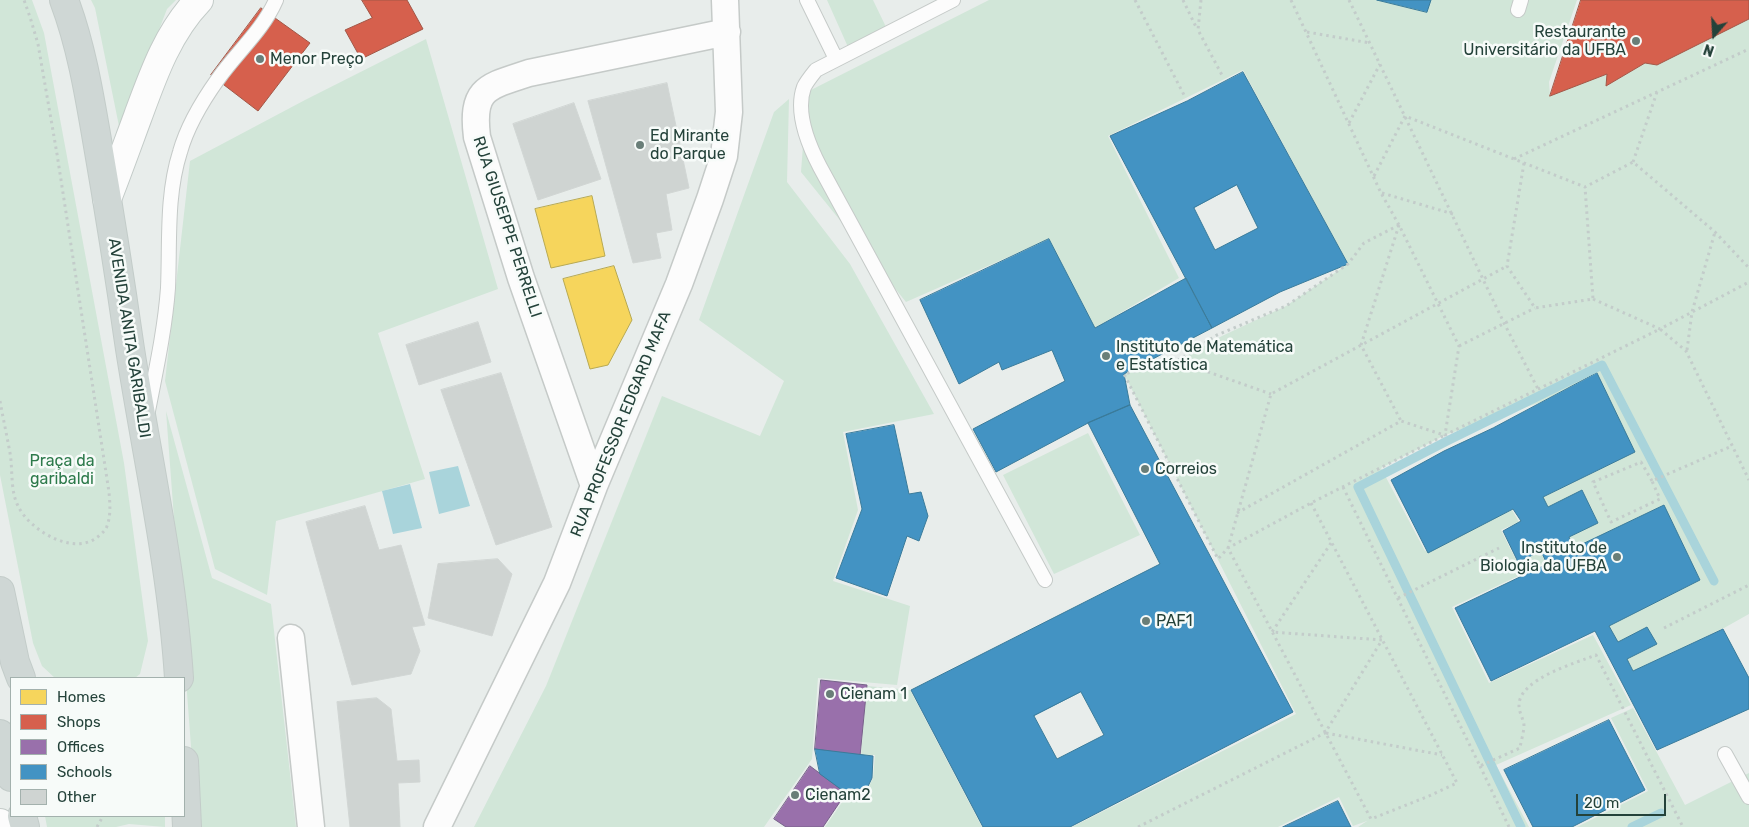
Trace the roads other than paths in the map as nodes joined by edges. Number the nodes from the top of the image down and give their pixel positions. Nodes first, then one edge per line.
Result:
1 (64, 0) edge
2 (199, 0) edge
3 (276, 0) edge
4 (725, 0) edge
5 (807, 0) edge
6 (953, 0) edge
7 (727, 32) junction
8 (836, 59) junction
9 (107, 199) junction
10 (143, 434) junction
11 (594, 486) junction
12 (1045, 580) dead end
13 (0, 591) edge
14 (290, 638) dead end
15 (175, 674) edge
16 (21, 677) edge
17 (0, 734) edge
18 (1725, 754) dead end
19 (10, 773) edge
20 (185, 783) edge
21 (1749, 797) edge
22 (0, 823) edge
23 (4, 827) edge
24 (187, 827) edge
25 (311, 827) edge
26 (437, 827) edge

1 - 9 main road, AVENIDA ANITA GARIBALDI
2 - 9 main road
3 - 10 lane
4 - 7 street, RUA PROFESSOR EDGARD MAFA
5 - 8 lane
6 - 8 lane
7 - 11 street, RUA PROFESSOR EDGARD MAFA
7 - 11 street, RUA GIUSEPPE PERRELLI
8 - 12 lane
9 - 10 main road, AVENIDA ANITA GARIBALDI
10 - 15 main road, AVENIDA ANITA GARIBALDI
11 - 26 street, RUA PROFESSOR EDGARD MAFA
13 - 16 main road
14 - 25 street
17 - 19 main road
18 - 21 lane
20 - 24 main road
22 - 23 main road

